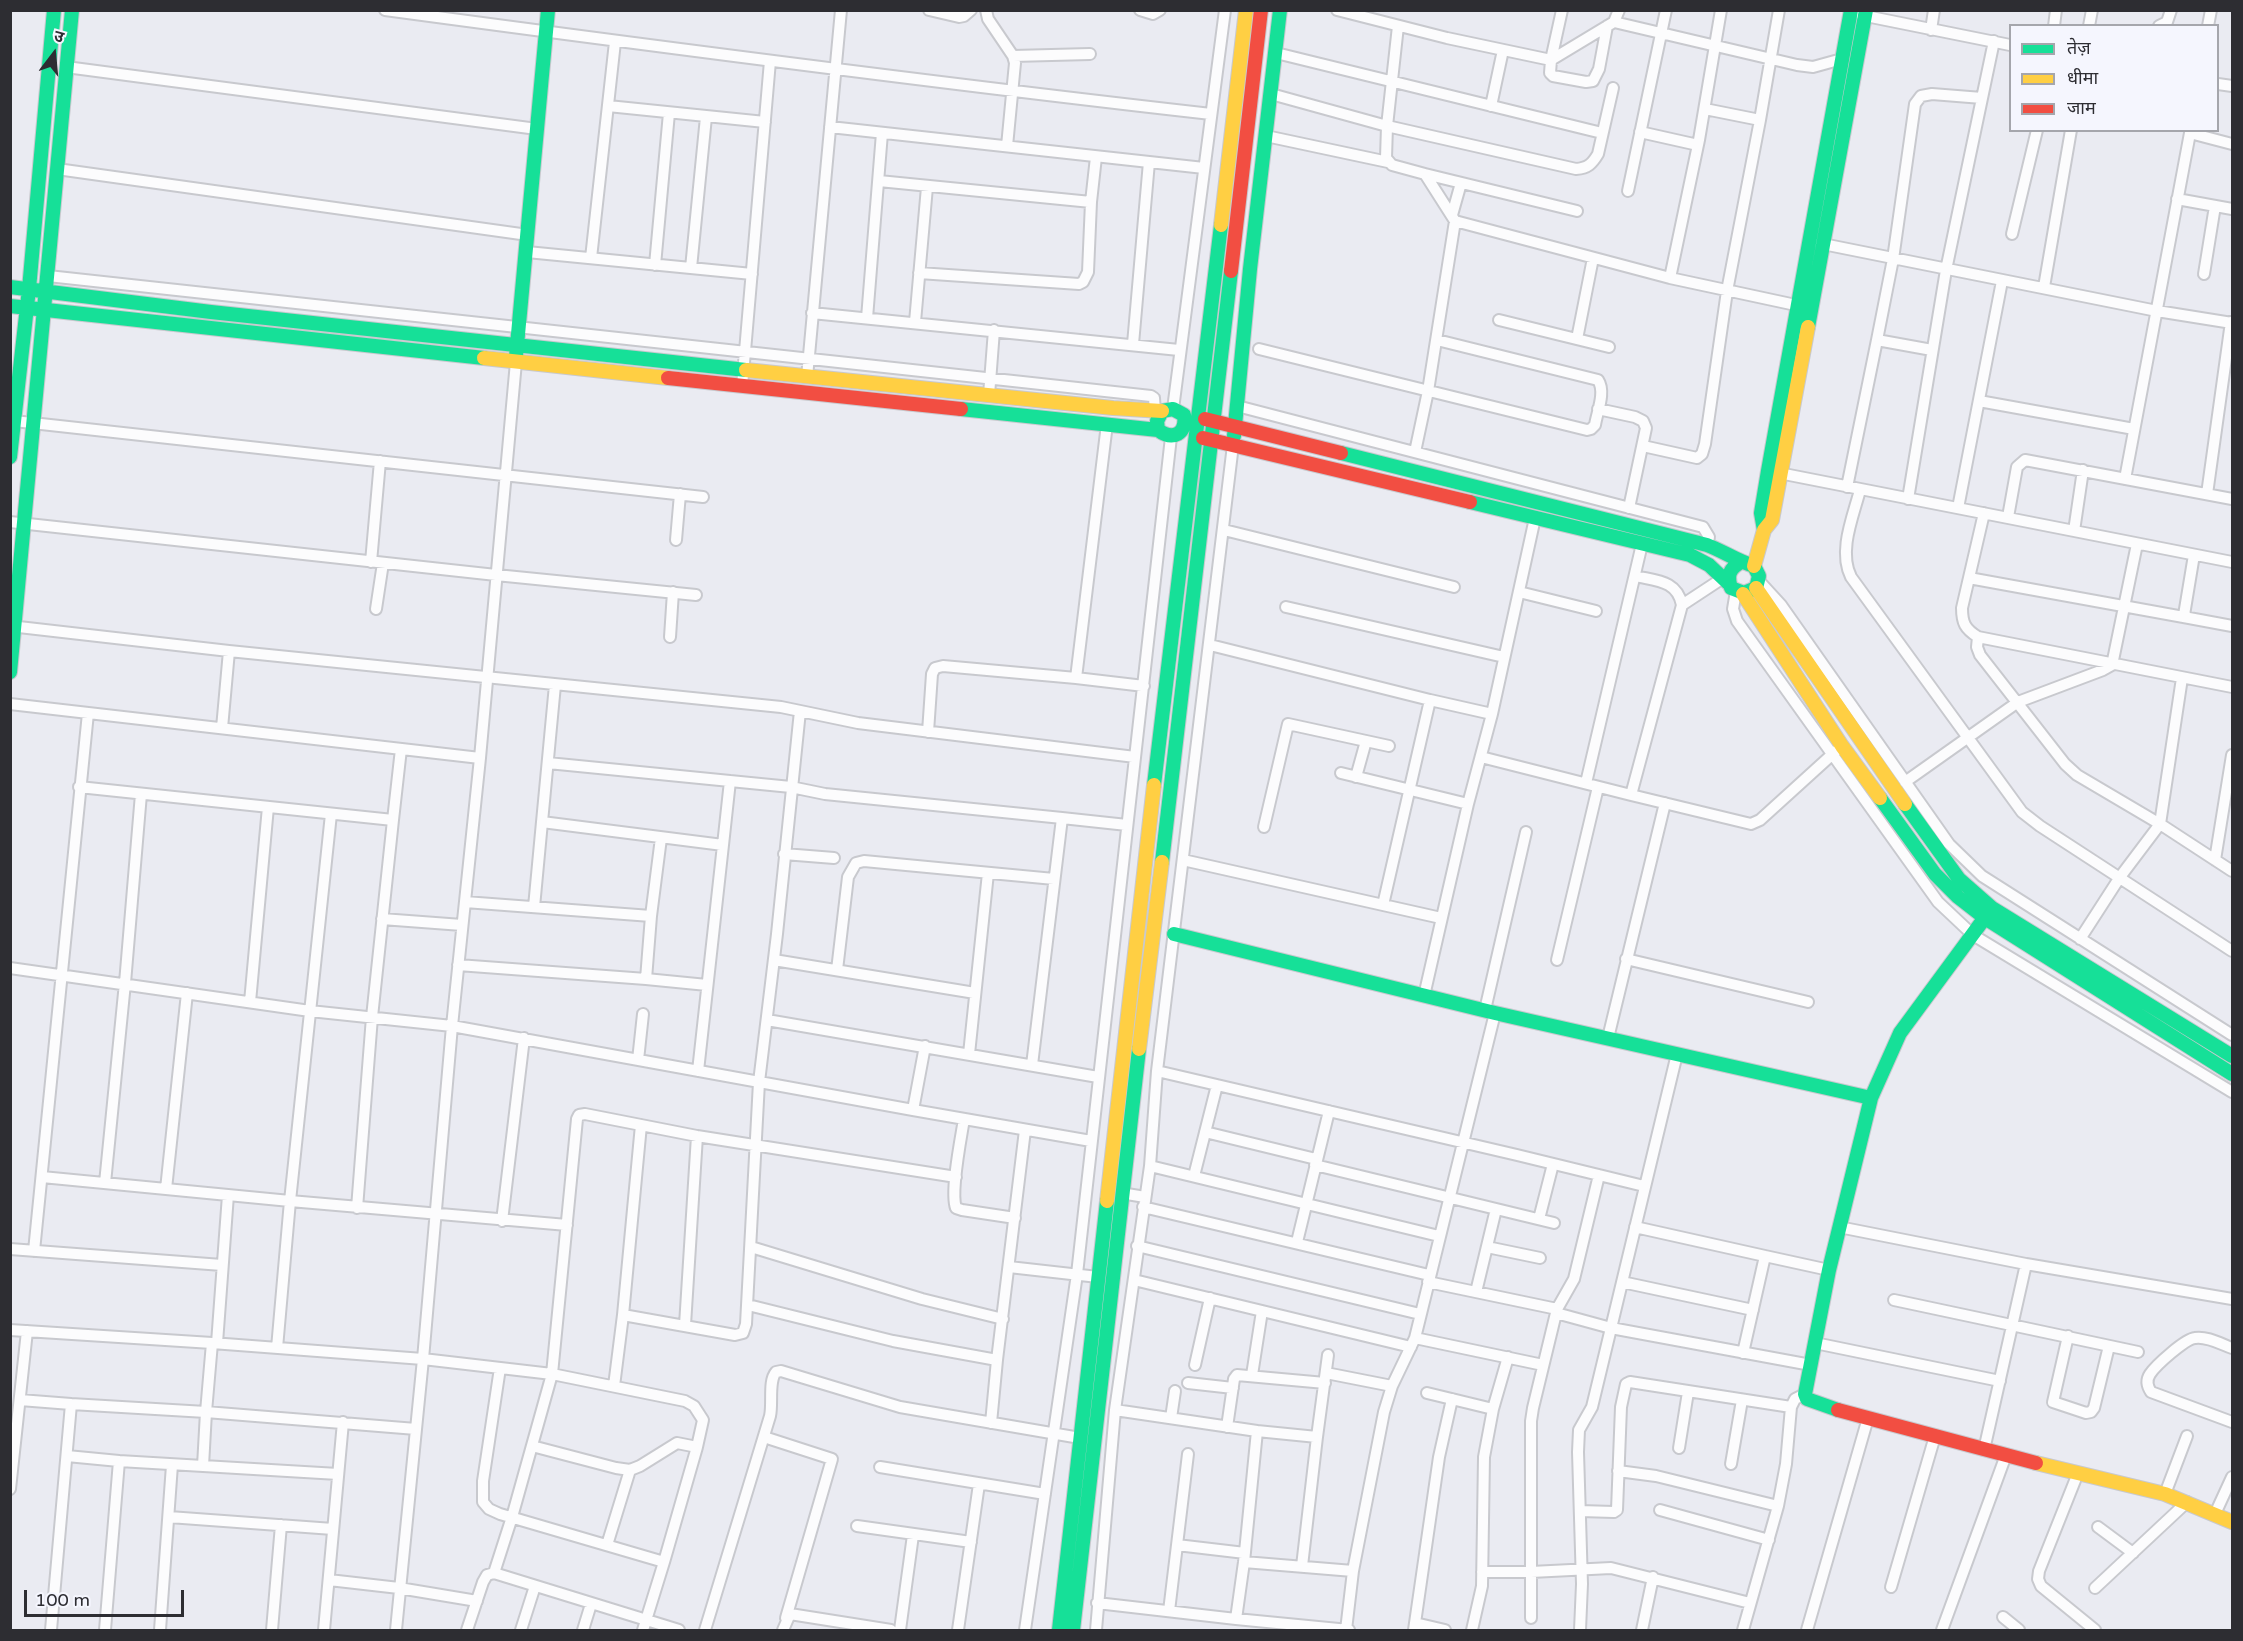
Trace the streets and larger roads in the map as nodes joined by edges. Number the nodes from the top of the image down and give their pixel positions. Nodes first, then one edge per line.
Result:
1 (54, 10) edge
2 (72, 10) edge
3 (386, 10) edge
4 (548, 10) edge
5 (841, 10) edge
6 (929, 10) edge
7 (971, 10) edge
8 (986, 10) edge
9 (1140, 10) edge
10 (1160, 10) edge
11 (1225, 10) edge
12 (1246, 10) edge
13 (1262, 10) edge
14 (1280, 10) edge
15 (1337, 10) edge
16 (1562, 10) edge
17 (1620, 10) edge
18 (1666, 10) edge
19 (1721, 10) edge
20 (1779, 10) edge
21 (1935, 10) edge
22 (2170, 10) edge
23 (1851, 12) edge
24 (1866, 13) edge
25 (1377, 16) edge
26 (1610, 24) junction
27 (2162, 24) edge
28 (1398, 26) junction
29 (1931, 30) junction
30 (546, 32) junction
31 (1660, 33) junction
32 (615, 42) junction
33 (1994, 42) junction
34 (2009, 45) edge
35 (1714, 46) junction
36 (1503, 50) junction
37 (1276, 53) junction
38 (1090, 54) dead end
39 (1013, 56) junction
40 (1842, 59) junction
41 (1551, 60) junction
42 (1771, 60) junction
43 (770, 61) junction
44 (66, 67) junction
45 (834, 68) junction
46 (1392, 81) junction
47 (1613, 88) dead end
48 (1012, 92) junction
49 (1271, 94) junction
50 (1982, 98) junction
51 (608, 106) junction
52 (1491, 106) junction
53 (1705, 109) junction
54 (669, 113) junction
55 (1211, 114) junction
56 (1233, 116) junction
57 (706, 117) junction
58 (1249, 118) junction
59 (1760, 120) junction
60 (765, 122) junction
61 (1387, 126) junction
62 (830, 127) junction
63 (537, 129) junction
64 (1640, 132) junction
65 (2037, 132) edge
66 (2071, 132) edge
67 (2190, 132) edge
68 (882, 133) junction
69 (1602, 133) junction
70 (1266, 136) junction
71 (2232, 144) edge
72 (1698, 145) junction
73 (1007, 146) junction
74 (1096, 156) junction
75 (1149, 162) junction
76 (1388, 162) junction
77 (1204, 168) junction
78 (57, 169) junction
79 (1425, 174) junction
80 (879, 181) junction
81 (1461, 183) junction
82 (927, 187) junction
83 (1628, 191) dead end
84 (2177, 199) junction
85 (1091, 202) junction
86 (2215, 206) junction
87 (2232, 209) edge
88 (1577, 212) dead end
89 (1453, 218) junction
90 (2012, 234) dead end
91 (528, 235) junction
92 (1815, 242) junction
93 (526, 252) junction
94 (591, 258) junction
95 (1593, 258) junction
96 (1893, 259) junction
97 (655, 265) junction
98 (691, 268) junction
99 (1946, 270) junction
100 (919, 273) junction
101 (752, 274) junction
102 (2204, 274) dead end
103 (48, 276) junction
104 (1670, 278) junction
105 (2002, 281) junction
106 (10, 287) edge
107 (2044, 287) junction
108 (29, 289) junction
109 (47, 291) junction
110 (1727, 291) junction
111 (1796, 305) junction
112 (10, 306) edge
113 (27, 308) junction
114 (1811, 308) junction
115 (45, 309) junction
116 (2157, 312) junction
117 (812, 313) junction
118 (867, 318) junction
119 (1499, 320) dead end
120 (915, 322) junction
121 (2232, 323) edge
122 (519, 328) junction
123 (994, 330) junction
124 (1578, 339) junction
125 (1437, 340) junction
126 (1877, 340) junction
127 (1133, 344) junction
128 (517, 346) junction
129 (1610, 347) dead end
130 (1260, 349) dead end
131 (1179, 350) junction
132 (1932, 350) junction
133 (745, 352) junction
134 (809, 360) junction
135 (516, 362) junction
136 (743, 370) junction
137 (807, 377) junction
138 (990, 378) junction
139 (742, 386) junction
140 (1428, 391) junction
141 (989, 395) junction
142 (1979, 401) junction
143 (1237, 406) junction
144 (1598, 409) junction
145 (1169, 412) junction
146 (1198, 418) junction
147 (1213, 421) junction
148 (33, 423) junction
149 (1107, 424) junction
150 (1235, 427) junction
151 (13, 429) edge
152 (2134, 429) junction
153 (1158, 430) junction
154 (1184, 435) junction
155 (1211, 440) junction
156 (1233, 445) junction
157 (1643, 446) junction
158 (1415, 452) junction
159 (10, 457) edge
160 (380, 461) junction
161 (2084, 471) junction
162 (1774, 472) junction
163 (506, 475) junction
164 (2125, 479) junction
165 (1847, 487) junction
166 (1860, 490) junction
167 (680, 494) junction
168 (2207, 494) junction
169 (703, 497) dead end
170 (1908, 499) junction
171 (2232, 499) edge
172 (1629, 508) junction
173 (1958, 508) junction
174 (1984, 513) junction
175 (2008, 517) junction
176 (1535, 518) junction
177 (17, 522) edge
178 (1224, 530) junction
179 (2074, 531) junction
180 (1763, 536) junction
181 (676, 540) dead end
182 (1642, 544) junction
183 (2137, 544) junction
184 (1707, 545) junction
185 (1728, 553) junction
186 (2194, 555) junction
187 (371, 562) junction
188 (2232, 562) edge
189 (383, 563) junction
190 (1748, 564) junction
191 (496, 575) junction
192 (1635, 576) junction
193 (1969, 578) junction
194 (1757, 584) junction
195 (1454, 587) dead end
196 (1732, 587) junction
197 (673, 592) junction
198 (1519, 592) junction
199 (696, 595) dead end
200 (1682, 605) junction
201 (2125, 606) junction
202 (1286, 607) dead end
203 (376, 609) dead end
204 (1596, 611) dead end
205 (2190, 618) junction
206 (13, 626) edge
207 (2232, 626) edge
208 (1978, 637) junction
209 (670, 638) dead end
210 (1210, 645) junction
211 (229, 651) junction
212 (1504, 657) junction
213 (2112, 665) junction
214 (10, 672) edge
215 (486, 678) junction
216 (1076, 678) junction
217 (2182, 678) junction
218 (555, 686) junction
219 (1144, 686) junction
220 (2232, 687) edge
221 (1431, 700) junction
222 (2018, 702) junction
223 (10, 704) edge
224 (800, 711) junction
225 (88, 713) junction
226 (1492, 714) junction
227 (222, 728) junction
228 (928, 732) junction
229 (1966, 737) junction
230 (1366, 741) junction
231 (1389, 746) dead end
232 (401, 749) junction
233 (1837, 750) junction
234 (2232, 755) edge
235 (1135, 757) junction
236 (1481, 757) junction
237 (480, 758) junction
238 (548, 763) junction
239 (1341, 773) dead end
240 (1356, 777) junction
241 (730, 781) junction
242 (1905, 782) junction
243 (1586, 783) junction
244 (79, 787) junction
245 (791, 787) junction
246 (1598, 787) junction
247 (1410, 790) junction
248 (141, 794) junction
249 (1631, 795) junction
250 (1665, 803) junction
251 (1468, 804) junction
252 (268, 807) junction
253 (331, 814) junction
254 (1062, 818) junction
255 (393, 820) junction
256 (542, 822) junction
257 (2160, 824) junction
258 (1127, 825) junction
259 (1264, 827) dead end
260 (1526, 832) dead end
261 (661, 838) junction
262 (723, 845) junction
263 (784, 854) junction
264 (834, 858) dead end
265 (1183, 860) junction
266 (2215, 860) junction
267 (2232, 871) edge
268 (988, 873) junction
269 (2120, 877) junction
270 (1054, 879) junction
271 (465, 902) junction
272 (1383, 905) junction
273 (534, 907) junction
274 (1989, 913) junction
275 (651, 916) junction
276 (1441, 918) junction
277 (382, 919) junction
278 (2051, 921) junction
279 (462, 925) junction
280 (1137, 932) junction
281 (1154, 933) junction
282 (1174, 934) junction
283 (1973, 934) junction
284 (2042, 937) junction
285 (2080, 939) junction
286 (2232, 951) edge
287 (1626, 959) junction
288 (774, 960) junction
289 (1557, 960) dead end
290 (458, 965) junction
291 (10, 968) edge
292 (837, 970) junction
293 (62, 975) junction
294 (646, 979) junction
295 (125, 983) junction
296 (708, 985) junction
297 (187, 993) junction
298 (975, 993) junction
299 (1424, 996) junction
300 (250, 1002) junction
301 (1808, 1002) dead end
302 (310, 1011) junction
303 (1490, 1011) junction
304 (643, 1014) dead end
305 (372, 1017) junction
306 (767, 1020) junction
307 (452, 1026) junction
308 (2232, 1035) edge
309 (524, 1038) junction
310 (1608, 1038) junction
311 (925, 1046) junction
312 (969, 1054) junction
313 (1677, 1054) junction
314 (2232, 1056) edge
315 (638, 1059) junction
316 (1032, 1065) junction
317 (698, 1071) junction
318 (1157, 1071) junction
319 (2231, 1071) edge
320 (1098, 1077) junction
321 (759, 1082) junction
322 (1217, 1085) junction
323 (2221, 1085) junction
324 (2232, 1092) edge
325 (1871, 1098) junction
326 (913, 1110) junction
327 (1329, 1112) junction
328 (964, 1119) junction
329 (641, 1125) junction
330 (1025, 1130) junction
331 (1205, 1132) junction
332 (697, 1136) junction
333 (1091, 1141) junction
334 (1463, 1142) junction
335 (756, 1146) junction
336 (1316, 1162) junction
337 (1553, 1164) junction
338 (1150, 1167) junction
339 (1599, 1175) junction
340 (1116, 1176) junction
341 (1194, 1176) junction
342 (42, 1177) junction
343 (956, 1178) junction
344 (105, 1183) junction
345 (1644, 1186) junction
346 (166, 1189) junction
347 (1121, 1193) junction
348 (228, 1195) junction
349 (1450, 1198) junction
350 (290, 1201) junction
351 (1144, 1202) junction
352 (1306, 1203) junction
353 (357, 1208) junction
354 (1496, 1209) junction
355 (435, 1214) junction
356 (1015, 1218) junction
357 (1539, 1219) junction
358 (502, 1221) junction
359 (1554, 1222) dead end
360 (567, 1225) junction
361 (1635, 1227) junction
362 (1839, 1227) junction
363 (1439, 1236) junction
364 (1297, 1242) junction
365 (1137, 1246) junction
366 (751, 1247) junction
367 (1487, 1247) junction
368 (10, 1249) edge
369 (34, 1251) junction
370 (1765, 1256) junction
371 (1540, 1258) dead end
372 (2026, 1264) junction
373 (222, 1265) junction
374 (1009, 1267) junction
375 (1829, 1270) junction
376 (1077, 1274) junction
377 (1098, 1277) junction
378 (1429, 1278) junction
379 (1134, 1280) junction
380 (1622, 1282) junction
381 (1476, 1292) junction
382 (1103, 1297) junction
383 (1210, 1298) junction
384 (2232, 1299) edge
385 (1894, 1300) dead end
386 (748, 1305) junction
387 (1753, 1310) junction
388 (1262, 1311) junction
389 (1557, 1311) junction
390 (1420, 1314) junction
391 (623, 1315) junction
392 (1003, 1319) junction
393 (2013, 1324) junction
394 (686, 1325) junction
395 (1611, 1328) junction
396 (10, 1330) edge
397 (27, 1331) junction
398 (2068, 1336) junction
399 (215, 1343) junction
400 (1413, 1343) junction
401 (1815, 1343) junction
402 (2109, 1346) junction
403 (277, 1348) junction
404 (2232, 1348) edge
405 (2138, 1352) dead end
406 (1743, 1353) junction
407 (1328, 1355) dead end
408 (1508, 1357) junction
409 (423, 1359) junction
410 (997, 1360) junction
411 (1195, 1365) dead end
412 (1544, 1365) junction
413 (1811, 1365) junction
414 (500, 1368) junction
415 (552, 1374) junction
416 (1252, 1375) junction
417 (1325, 1378) junction
418 (2000, 1381) junction
419 (1188, 1383) dead end
420 (614, 1386) junction
421 (1392, 1386) junction
422 (1233, 1388) junction
423 (1175, 1391) dead end
424 (1688, 1392) junction
425 (1427, 1394) dead end
426 (1805, 1394) junction
427 (1452, 1399) junction
428 (20, 1400) junction
429 (1742, 1400) junction
430 (71, 1404) junction
431 (1791, 1407) junction
432 (1493, 1409) junction
433 (1115, 1410) junction
434 (206, 1412) junction
435 (1172, 1418) junction
436 (1868, 1418) junction
437 (343, 1422) junction
438 (2232, 1422) edge
439 (991, 1423) junction
440 (1227, 1427) junction
441 (416, 1429) junction
442 (1257, 1431) junction
443 (1054, 1434) junction
444 (1935, 1436) junction
445 (2187, 1436) dead end
446 (764, 1437) junction
447 (1317, 1437) junction
448 (1080, 1438) junction
449 (532, 1446) junction
450 (697, 1447) junction
451 (1679, 1448) dead end
452 (1984, 1450) junction
453 (1188, 1454) dead end
454 (2006, 1455) junction
455 (67, 1456) junction
456 (119, 1461) junction
457 (1731, 1464) dead end
458 (172, 1465) junction
459 (202, 1466) junction
460 (880, 1467) dead end
461 (630, 1470) junction
462 (1618, 1471) junction
463 (2078, 1473) junction
464 (338, 1474) junction
465 (2232, 1477) edge
466 (979, 1484) junction
467 (10, 1489) edge
468 (1045, 1494) junction
469 (2165, 1494) junction
470 (2187, 1502) junction
471 (1080, 1503) junction
472 (1778, 1506) junction
473 (1660, 1510) dead end
474 (1580, 1511) junction
475 (2215, 1514) junction
476 (169, 1517) junction
477 (512, 1517) junction
478 (2232, 1522) edge
479 (281, 1525) junction
480 (857, 1526) dead end
481 (2098, 1527) dead end
482 (333, 1528) junction
483 (913, 1535) junction
484 (1769, 1540) junction
485 (971, 1542) junction
486 (607, 1545) junction
487 (1177, 1545) junction
488 (2133, 1553) junction
489 (1245, 1557) junction
490 (664, 1562) junction
491 (1302, 1566) junction
492 (1581, 1570) junction
493 (1353, 1571) junction
494 (1482, 1572) junction
495 (1531, 1572) junction
496 (494, 1573) junction
497 (1653, 1577) junction
498 (329, 1580) junction
499 (535, 1586) junction
500 (1891, 1587) dead end
501 (399, 1588) junction
502 (2096, 1588) dead end
503 (477, 1600) junction
504 (1750, 1603) junction
505 (591, 1604) junction
506 (1097, 1607) junction
507 (1075, 1610) junction
508 (1169, 1611) junction
509 (2003, 1617) dead end
510 (786, 1618) junction
511 (1532, 1618) dead end
512 (1236, 1619) junction
513 (644, 1626) edge
514 (1256, 1626) edge
515 (1414, 1627) edge
516 (51, 1630) edge
517 (105, 1630) edge
518 (160, 1630) edge
519 (272, 1630) edge
520 (324, 1630) edge
521 (396, 1630) edge
522 (467, 1630) edge
523 (521, 1630) edge
524 (583, 1630) edge
525 (679, 1630) edge
526 (705, 1630) edge
527 (783, 1630) edge
528 (891, 1630) edge
529 (900, 1630) edge
530 (958, 1630) edge
531 (1025, 1630) edge
532 (1059, 1630) edge
533 (1073, 1630) edge
534 (1096, 1630) edge
535 (1347, 1630) edge
536 (1445, 1630) edge
537 (1472, 1630) edge
538 (1580, 1630) edge
539 (1642, 1630) edge
540 (1743, 1630) edge
541 (1807, 1630) edge
542 (1942, 1630) edge
543 (2019, 1630) edge
544 (2095, 1630) edge

1 - 108 street
2 - 44 street
3 - 30 street
4 - 30 street
5 - 45 street
6 - 7 street
8 - 39 street
9 - 10 street
11 - 55 street
12 - 56 street
13 - 58 street
14 - 37 street
15 - 25 street
16 - 41 street
17 - 26 street
18 - 31 street
19 - 35 street
20 - 42 street
21 - 29 street
22 - 27 street
23 - 24 street
23 - 40 street
24 - 29 street
24 - 92 street
25 - 28 street
26 - 31 street
26 - 41 street
26 - 41 street
28 - 36 street
28 - 46 street
29 - 33 street
30 - 32 street
30 - 63 street
31 - 35 street
31 - 64 street
32 - 43 street
32 - 51 street
33 - 34 street
33 - 50 street
35 - 42 street
35 - 53 street
36 - 41 street
36 - 52 street
37 - 46 street
37 - 49 street
38 - 39 street
39 - 48 street
40 - 42 street
40 - 92 street
42 - 59 street
43 - 45 street
43 - 60 street
44 - 63 street
44 - 78 street
45 - 48 street
45 - 62 street
46 - 52 street
46 - 61 street
47 - 69 street
48 - 55 street
48 - 73 street
49 - 61 street
49 - 70 street
50 - 96 street
50 - 99 street
51 - 54 street
51 - 94 street
52 - 69 street
53 - 59 street
53 - 72 street
54 - 57 street
54 - 97 street
55 - 77 street
56 - 58 street
56 - 146 street
57 - 60 street
57 - 98 street
58 - 147 street
59 - 110 street
60 - 101 street
61 - 69 street
61 - 76 street
62 - 68 street
62 - 117 street
63 - 91 street
64 - 72 street
64 - 83 street
65 - 90 street
66 - 107 street
67 - 71 street
67 - 84 street
68 - 73 street
68 - 80 street
70 - 76 street
70 - 143 street
72 - 104 street
73 - 74 street
74 - 75 street
74 - 85 street
75 - 77 street
75 - 127 street
76 - 79 street
77 - 131 street
78 - 91 street
78 - 103 street
79 - 81 street
79 - 89 street
80 - 82 street
80 - 118 street
81 - 88 street
81 - 89 street
82 - 85 street
82 - 100 street
84 - 86 street
84 - 116 street
85 - 100 street
86 - 87 street
86 - 102 street
89 - 95 street
89 - 125 street
91 - 93 street
92 - 96 street
92 - 111 street
92 - 114 street
93 - 94 street
93 - 122 street
94 - 97 street
95 - 104 street
95 - 124 street
96 - 99 street
96 - 126 street
97 - 98 street
98 - 101 street
99 - 105 street
99 - 132 street
100 - 120 street
101 - 133 street
103 - 109 street
103 - 122 street
104 - 110 street
105 - 107 street
105 - 142 street
106 - 108 street
107 - 116 street
108 - 109 street
108 - 113 street
109 - 115 street
109 - 128 street
110 - 111 street
110 - 157 street
111 - 114 street
111 - 162 street
112 - 113 street
113 - 115 street
113 - 151 street
114 - 162 street
115 - 135 street
115 - 148 street
116 - 121 street
116 - 152 street
117 - 118 street
117 - 134 street
118 - 120 street
119 - 124 street
120 - 123 street
121 - 168 street
122 - 128 street
122 - 133 street
123 - 127 street
123 - 138 street
124 - 129 street
125 - 140 street
125 - 144 street
126 - 132 street
126 - 165 street
127 - 131 street
128 - 135 street
128 - 136 street
130 - 140 street
131 - 145 street
132 - 170 street
133 - 134 street
133 - 136 street
134 - 137 street
134 - 138 street
135 - 139 street
135 - 163 street
136 - 137 street
136 - 139 street
137 - 141 street
138 - 141 street
138 - 145 street
139 - 149 street
140 - 144 street
140 - 158 street
141 - 145 street
142 - 152 street
142 - 173 street
143 - 150 street
143 - 158 street
144 - 157 street
145 - 146 street
145 - 153 street
145 - 154 street
146 - 147 street
146 - 154 street
147 - 150 street
147 - 155 street
148 - 151 street
148 - 160 street
148 - 177 street
149 - 153 street
149 - 216 street
150 - 156 street
150 - 184 street
151 - 159 street
152 - 164 street
153 - 154 street
154 - 155 street
154 - 219 street
154 - 280 street
155 - 156 street
155 - 281 street
156 - 176 street
156 - 178 street
157 - 172 street
158 - 172 street
160 - 163 street
160 - 187 street
161 - 164 street
161 - 175 street
161 - 179 street
162 - 165 street
162 - 180 street
163 - 167 street
163 - 191 street
164 - 168 street
165 - 166 street
166 - 170 street
166 - 229 street
167 - 169 street
167 - 181 street
168 - 171 street
170 - 173 street
172 - 184 street
173 - 174 street
174 - 175 street
174 - 193 street
175 - 179 street
176 - 182 street
176 - 198 street
177 - 187 street
177 - 206 street
178 - 195 street
178 - 210 street
179 - 183 street
180 - 185 street
180 - 190 street
182 - 192 street
182 - 196 street
183 - 186 street
183 - 201 street
184 - 185 street
185 - 190 street
186 - 188 street
186 - 205 street
187 - 189 street
189 - 191 street
189 - 203 street
190 - 194 street
190 - 196 street
191 - 197 street
191 - 215 street
192 - 200 street
192 - 243 street
193 - 201 street
193 - 208 street
194 - 196 street
194 - 242 street
194 - 274 street
196 - 200 street
196 - 233 street
196 - 233 street
197 - 199 street
197 - 209 street
198 - 204 street
198 - 212 street
200 - 249 street
201 - 205 street
201 - 213 street
202 - 212 street
205 - 207 street
206 - 211 street
206 - 214 street
208 - 213 street
208 - 222 street
210 - 221 street
210 - 265 street
211 - 215 street
211 - 227 street
212 - 226 street
213 - 217 street
213 - 222 street
215 - 218 street
215 - 237 street
216 - 219 street
216 - 228 street
217 - 220 street
217 - 257 street
218 - 224 street
218 - 238 street
219 - 235 street
221 - 226 street
221 - 247 street
222 - 229 street
222 - 257 street
223 - 225 street
224 - 228 street
224 - 245 street
225 - 227 street
225 - 244 street
226 - 236 street
227 - 232 street
228 - 235 street
229 - 242 street
229 - 269 street
230 - 231 street
230 - 240 street
230 - 259 street
232 - 237 street
232 - 255 street
233 - 250 street
233 - 274 street
233 - 283 street
234 - 266 street
235 - 258 street
236 - 243 street
236 - 251 street
237 - 271 street
238 - 241 street
238 - 256 street
239 - 240 street
240 - 247 street
241 - 245 street
241 - 262 street
242 - 278 street
243 - 246 street
244 - 248 street
244 - 293 street
245 - 254 street
245 - 263 street
246 - 249 street
246 - 289 street
247 - 251 street
247 - 272 street
248 - 252 street
248 - 295 street
249 - 250 street
250 - 287 street
251 - 276 street
252 - 253 street
252 - 300 street
253 - 255 street
253 - 302 street
254 - 258 street
254 - 270 street
255 - 277 street
256 - 261 street
256 - 273 street
257 - 266 street
257 - 269 street
258 - 320 street
260 - 303 street
261 - 262 street
261 - 275 street
262 - 296 street
263 - 264 street
263 - 288 street
265 - 272 street
265 - 282 street
266 - 267 street
268 - 270 street
268 - 292 street
268 - 298 street
269 - 285 street
269 - 286 street
270 - 316 street
271 - 273 street
271 - 279 street
272 - 276 street
273 - 275 street
274 - 283 street
274 - 284 street
274 - 319 street
275 - 294 street
276 - 299 street
277 - 279 street
277 - 305 street
278 - 284 street
278 - 285 street
279 - 290 street
280 - 281 street
280 - 340 street
281 - 340 street
282 - 299 street
282 - 318 street
283 - 323 street
283 - 325 street
284 - 314 street
285 - 308 street
287 - 301 street
287 - 310 street
288 - 292 street
288 - 306 street
290 - 294 street
290 - 307 street
291 - 293 street
292 - 298 street
293 - 295 street
293 - 342 street
294 - 296 street
295 - 297 street
295 - 344 street
296 - 317 street
297 - 300 street
297 - 346 street
298 - 312 street
299 - 303 street
300 - 302 street
302 - 305 street
302 - 350 street
303 - 310 street
303 - 334 street
304 - 315 street
305 - 307 street
305 - 353 street
306 - 311 street
306 - 321 street
307 - 309 street
307 - 355 street
309 - 315 street
309 - 358 street
310 - 313 street
311 - 312 street
311 - 326 street
312 - 316 street
313 - 325 street
313 - 345 street
315 - 317 street
316 - 320 street
317 - 321 street
318 - 322 street
318 - 338 street
319 - 323 street
320 - 333 street
321 - 326 street
321 - 335 street
322 - 327 street
322 - 331 street
323 - 324 street
325 - 362 street
326 - 328 street
327 - 334 street
327 - 336 street
328 - 330 street
328 - 343 street
329 - 332 street
329 - 360 street
329 - 391 street
330 - 333 street
330 - 356 street
331 - 336 street
331 - 341 street
332 - 335 street
332 - 394 street
333 - 376 street
334 - 337 street
334 - 349 street
335 - 343 street
335 - 366 street
336 - 349 street
336 - 352 street
337 - 339 street
337 - 357 street
338 - 341 street
338 - 351 street
339 - 345 street
339 - 389 street
340 - 347 street
340 - 377 street
341 - 352 street
342 - 344 street
342 - 369 street
343 - 356 street
344 - 346 street
345 - 361 street
346 - 348 street
347 - 351 street
347 - 382 street
348 - 350 street
348 - 373 street
349 - 354 street
349 - 363 street
350 - 353 street
350 - 403 street
351 - 364 street
351 - 365 street
352 - 363 street
352 - 364 street
353 - 355 street
354 - 357 street
354 - 367 street
355 - 358 street
355 - 409 street
356 - 374 street
357 - 359 street
358 - 360 street
360 - 415 street
361 - 370 street
361 - 380 street
362 - 372 street
362 - 375 street
363 - 378 street
364 - 378 street
365 - 379 street
365 - 390 street
366 - 386 street
366 - 392 street
367 - 371 street
367 - 381 street
368 - 369 street
369 - 373 street
370 - 375 street
370 - 387 street
372 - 384 street
372 - 393 street
373 - 399 street
374 - 376 street
374 - 392 street
375 - 401 street
376 - 377 street
376 - 443 street
377 - 382 street
378 - 381 street
378 - 390 street
379 - 383 street
379 - 433 street
380 - 387 street
380 - 395 street
381 - 389 street
382 - 448 street
382 - 471 street
383 - 388 street
383 - 411 street
385 - 393 street
386 - 394 street
386 - 410 street
387 - 406 street
388 - 400 street
388 - 416 street
389 - 395 street
389 - 412 street
390 - 400 street
391 - 394 street
391 - 420 street
392 - 410 street
393 - 398 street
393 - 418 street
395 - 406 street
395 - 474 street
396 - 397 street
397 - 399 street
397 - 428 street
398 - 402 street
398 - 402 street
399 - 403 street
399 - 434 street
400 - 408 street
400 - 421 street
401 - 413 street
401 - 418 street
402 - 405 street
403 - 409 street
404 - 438 street
406 - 413 street
407 - 417 street
408 - 412 street
408 - 432 street
409 - 414 street
409 - 441 street
410 - 439 street
412 - 495 street
413 - 426 street
414 - 415 street
414 - 477 street
415 - 420 street
415 - 449 street
416 - 417 street
416 - 422 street
417 - 421 street
417 - 447 street
418 - 452 street
419 - 422 street
420 - 450 street
421 - 493 street
422 - 440 street
423 - 435 street
424 - 429 street
424 - 451 street
424 - 462 street
425 - 427 street
426 - 431 street
426 - 436 street
427 - 432 street
427 - 515 street
428 - 430 street
428 - 467 street
429 - 431 street
429 - 457 street
430 - 434 street
430 - 455 street
431 - 472 street
432 - 494 street
433 - 435 street
433 - 506 street
434 - 437 street
434 - 459 street
435 - 440 street
436 - 444 street
436 - 541 street
437 - 441 street
437 - 464 street
439 - 443 street
439 - 446 street
440 - 442 street
441 - 501 street
442 - 447 street
442 - 489 street
443 - 448 street
443 - 468 street
444 - 452 street
444 - 500 street
445 - 469 street
446 - 510 street
446 - 526 street
447 - 491 street
448 - 471 street
449 - 461 street
449 - 477 street
450 - 461 street
450 - 490 street
452 - 454 street
453 - 487 street
454 - 463 street
454 - 542 street
455 - 456 street
455 - 516 street
456 - 458 street
456 - 517 street
458 - 459 street
458 - 476 street
459 - 464 street
460 - 466 street
461 - 486 street
462 - 472 street
462 - 474 street
463 - 469 street
463 - 544 street
464 - 482 street
465 - 475 street
466 - 468 street
466 - 485 street
468 - 531 street
469 - 470 street
470 - 475 street
470 - 488 street
471 - 507 street
471 - 532 street
472 - 484 street
473 - 484 street
474 - 492 street
475 - 478 street
476 - 479 street
476 - 518 street
477 - 486 street
477 - 496 street
479 - 482 street
479 - 519 street
480 - 483 street
481 - 488 street
482 - 498 street
483 - 485 street
483 - 529 street
484 - 504 street
485 - 530 street
486 - 490 street
487 - 489 street
487 - 508 street
488 - 502 street
489 - 491 street
489 - 512 street
490 - 513 street
491 - 493 street
492 - 495 street
492 - 497 street
492 - 538 street
493 - 535 street
494 - 495 street
494 - 537 street
495 - 511 street
496 - 499 street
496 - 503 street
497 - 504 street
497 - 539 street
498 - 501 street
498 - 520 street
499 - 505 street
499 - 523 street
501 - 503 street
501 - 521 street
503 - 522 street
504 - 540 street
505 - 513 street
505 - 524 street
506 - 507 street
506 - 508 street
506 - 534 street
507 - 533 street
508 - 512 street
509 - 543 street
510 - 527 street
510 - 528 street
512 - 514 street
513 - 525 street
514 - 535 street
515 - 536 street

